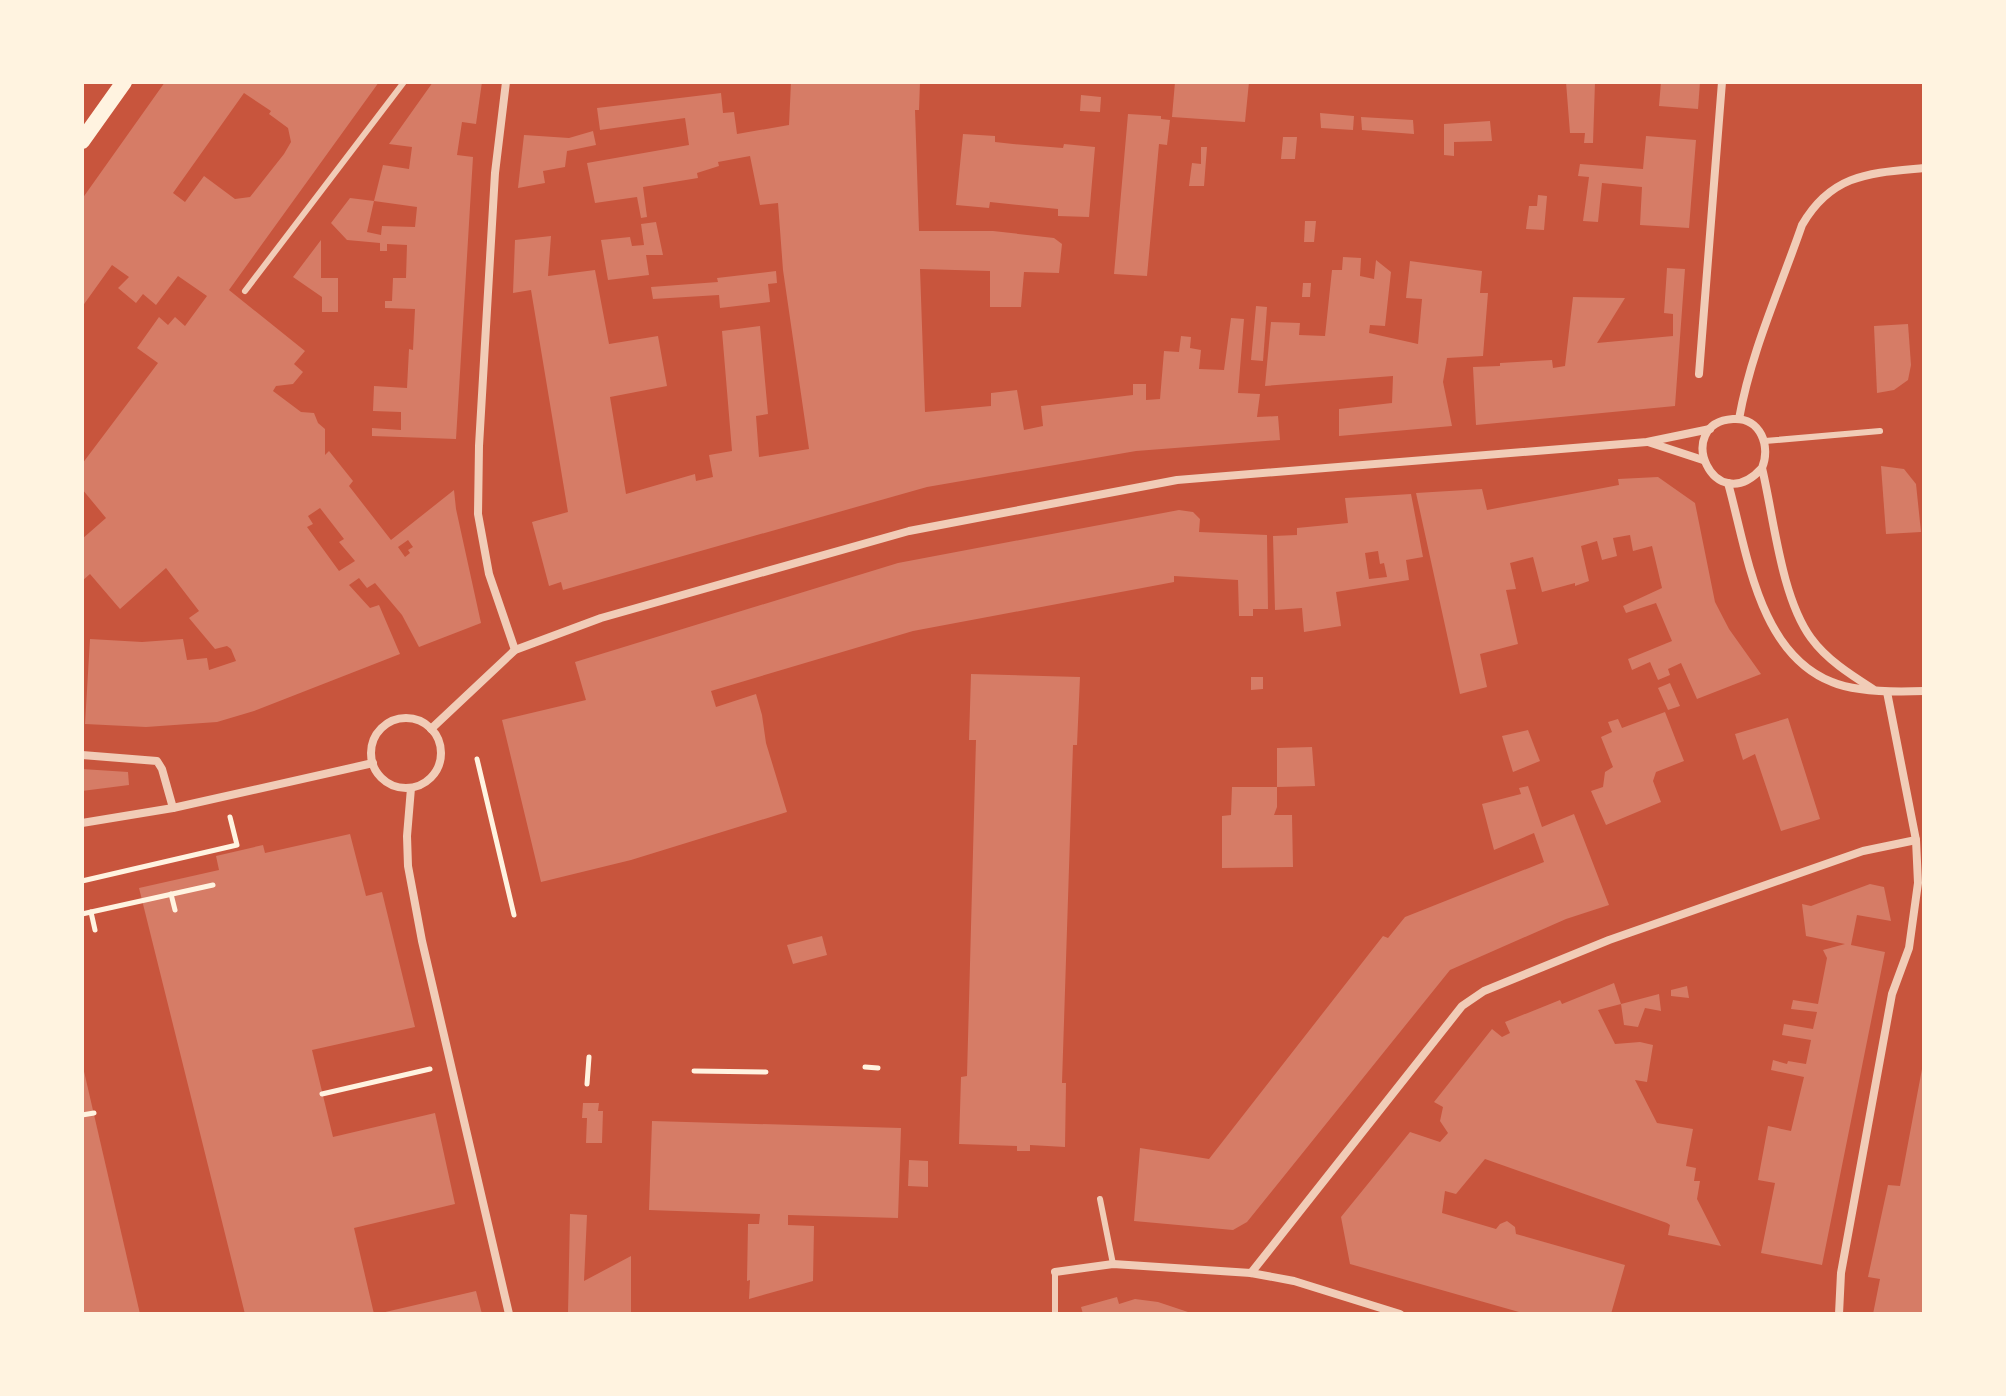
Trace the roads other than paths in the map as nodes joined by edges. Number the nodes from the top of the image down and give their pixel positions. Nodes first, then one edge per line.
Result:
1 (124, 82) edge
2 (404, 82) edge
3 (506, 82) edge
4 (1722, 82) edge
5 (82, 141) edge
6 (1924, 168) edge
7 (245, 291) dead end
8 (1699, 374) dead end
9 (1739, 419) junction
10 (1710, 429) junction
11 (1880, 431) dead end
12 (1765, 441) junction
13 (1647, 442) junction
14 (1703, 460) junction
15 (1762, 468) junction
16 (1728, 483) junction
17 (515, 650) junction
18 (1873, 689) junction
19 (1924, 691) edge
20 (1887, 692) junction
21 (431, 729) junction
22 (82, 755) edge
23 (373, 763) junction
24 (411, 788) junction
25 (173, 808) junction
26 (82, 823) edge
27 (1920, 840) edge
28 (1100, 1199) dead end
29 (1113, 1264) junction
30 (1055, 1272) joint
31 (1251, 1273) junction
32 (509, 1314) edge
33 (1055, 1314) edge
34 (1400, 1314) edge
35 (1839, 1314) edge

1 - 5 main road
2 - 7 lane
3 - 17 street
4 - 8 street
6 - 9 street
9 - 10 street
9 - 12 street
10 - 13 street
10 - 14 street
11 - 12 lane
12 - 15 street
13 - 14 street
13 - 17 street
14 - 16 street
15 - 16 street
15 - 18 street
16 - 18 street
17 - 21 street
18 - 20 street
19 - 20 street
20 - 27 street
21 - 23 street
21 - 24 street
22 - 25 street
23 - 24 street
23 - 25 street
24 - 32 street
25 - 26 street
27 - 31 street
27 - 35 street
28 - 29 lane
29 - 30 street
29 - 31 street
30 - 33 lane
31 - 34 street

